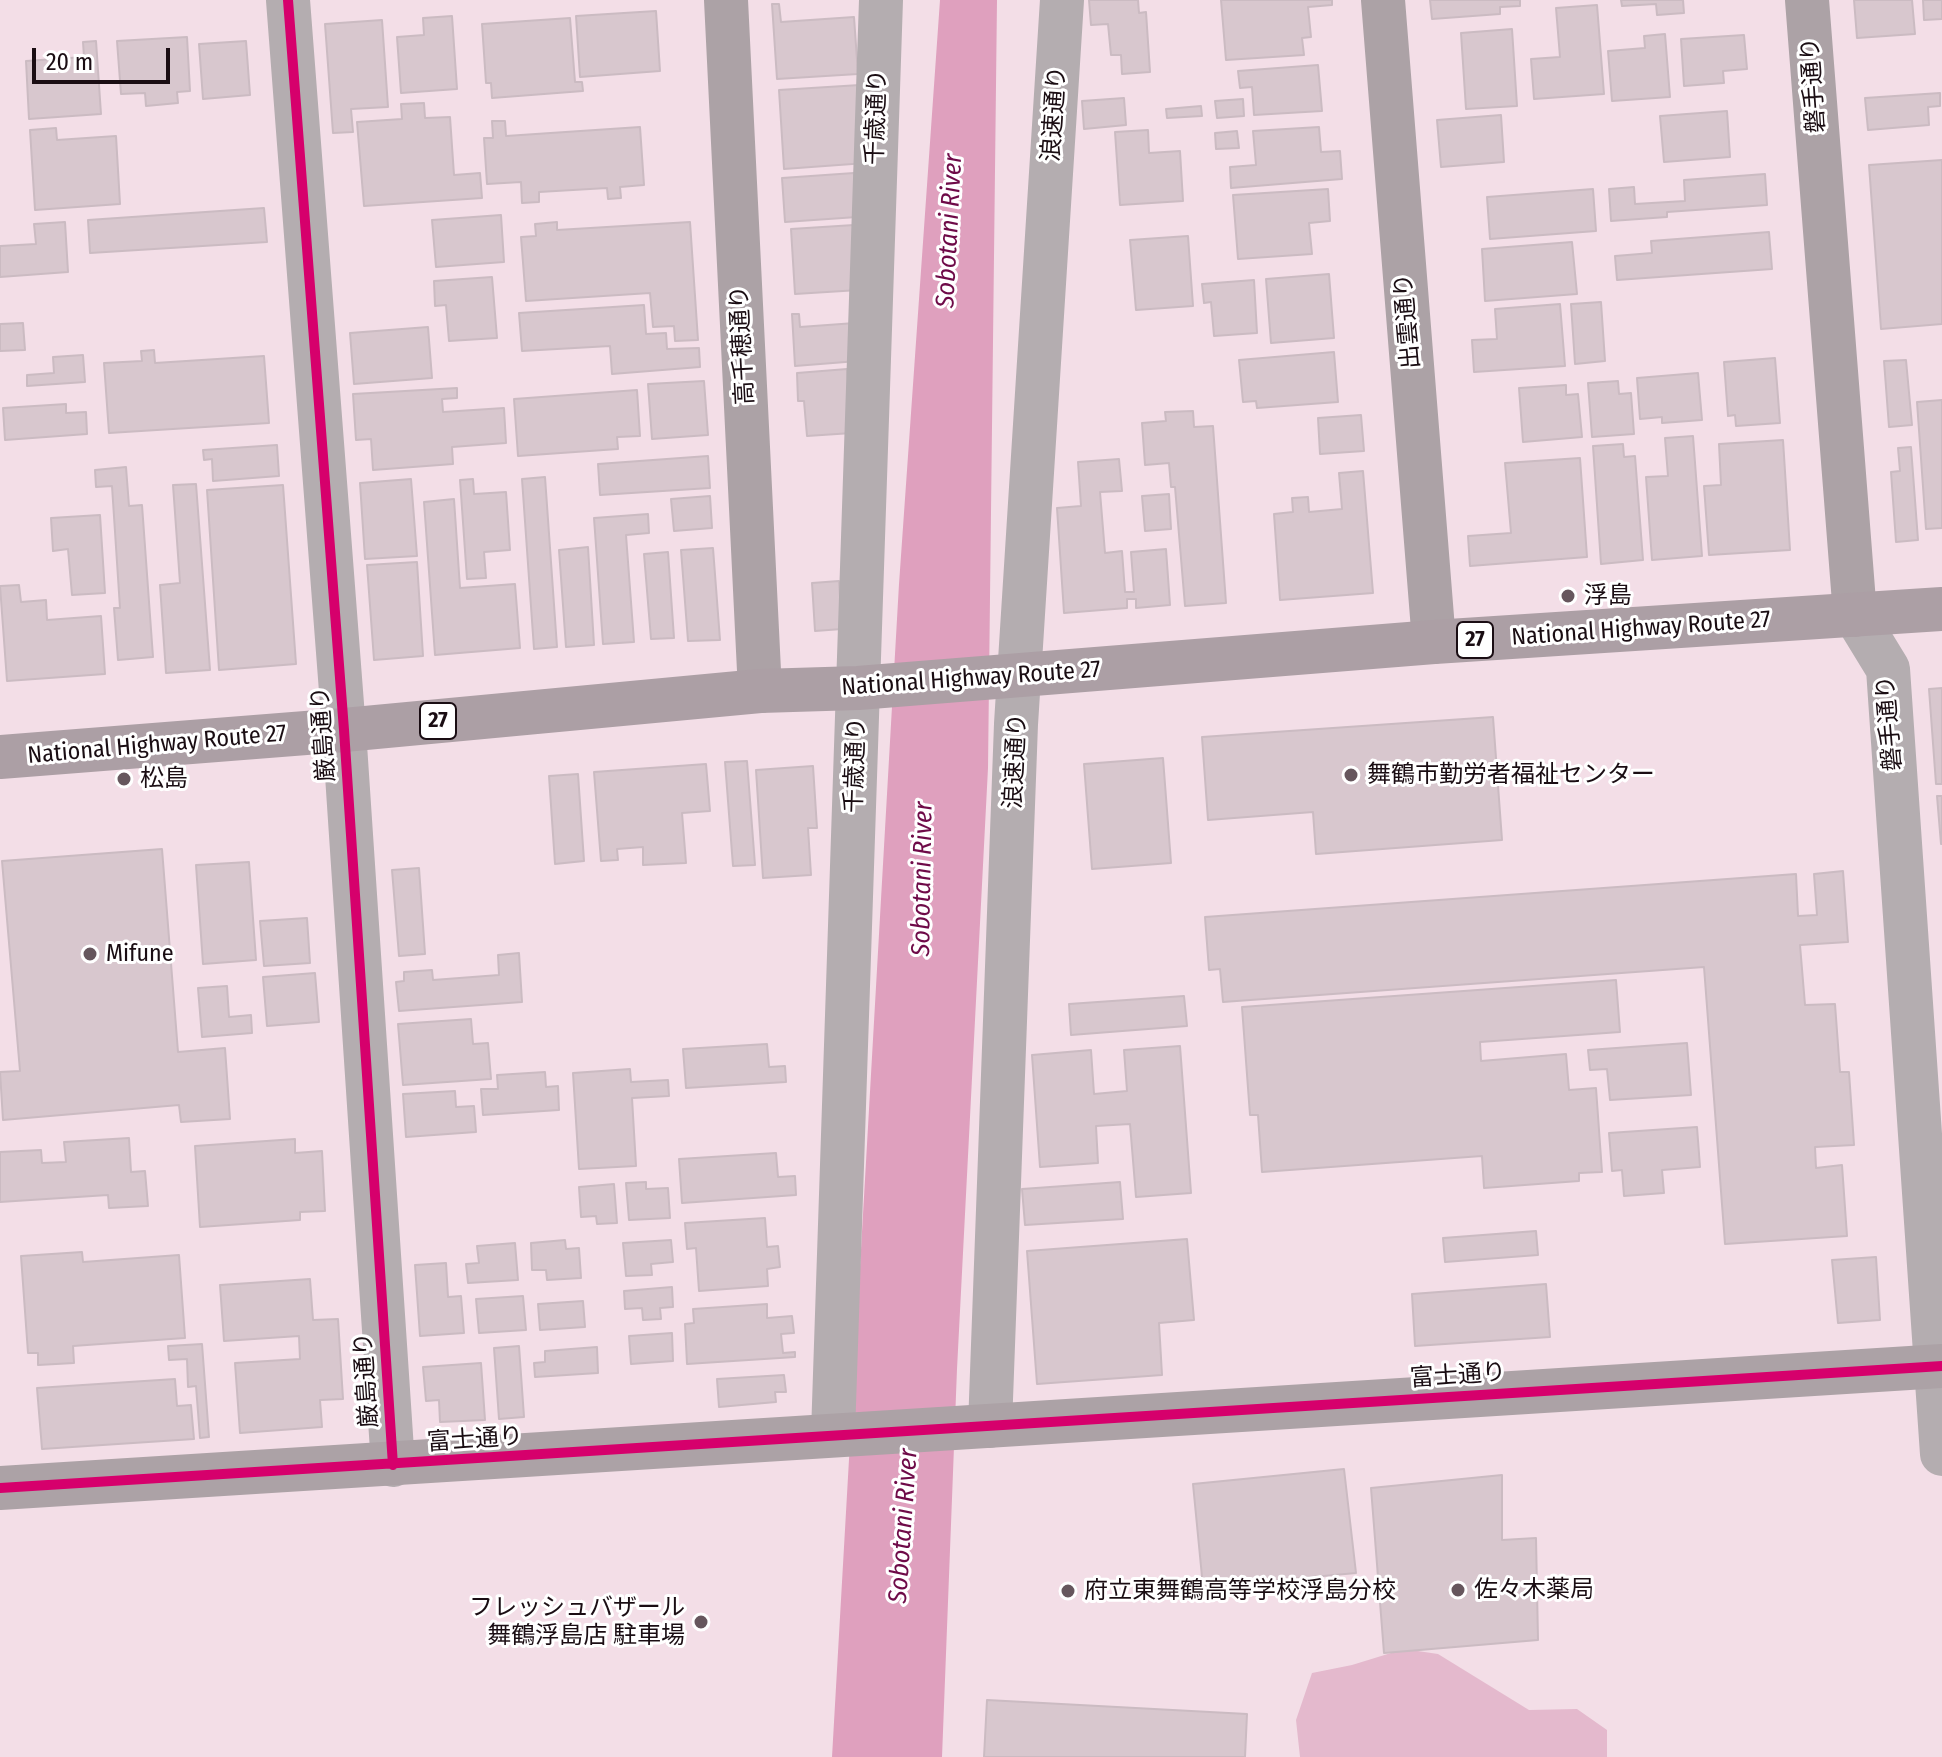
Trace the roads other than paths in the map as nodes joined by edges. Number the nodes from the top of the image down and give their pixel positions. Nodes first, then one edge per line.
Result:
1 (288, 0) edge
2 (726, 0) edge
3 (881, 0) edge
4 (1062, 0) edge
5 (1383, 0) edge
6 (1807, 0) edge
7 (1942, 609) edge
8 (1855, 615) junction
9 (1434, 642) junction
10 (1014, 676) junction
11 (868, 687) junction
12 (760, 691) junction
13 (344, 730) junction
14 (0, 757) edge
15 (1938, 1366) edge
16 (983, 1427) junction
17 (844, 1435) junction
18 (1942, 1454) edge
19 (393, 1465) junction
20 (0, 1488) edge

1 - 13 street, 厳島通り
2 - 12 street, 高千穂通り
3 - 11 street, 千歳通り
4 - 10 street, 浪速通り
5 - 9 street, 出雲通り
6 - 8 street, 磐手通り
7 - 8 highway, National Highway Route 27 / 27
8 - 9 highway, National Highway Route 27 / 27
8 - 15 street, 磐手通り
9 - 10 highway, National Highway Route 27 / 27
10 - 11 highway, National Highway Route 27 / 27
10 - 16 street, 浪速通り
11 - 12 highway, National Highway Route 27 / 27
11 - 17 street, 千歳通り
12 - 13 highway, National Highway Route 27 / 27
13 - 14 highway, National Highway Route 27 / 27
13 - 19 street, 厳島通り
15 - 16 street, 富士通り
15 - 18 street, 磐手通り
16 - 17 street, 富士通り
17 - 19 street, 富士通り
19 - 20 street, 富士通り

